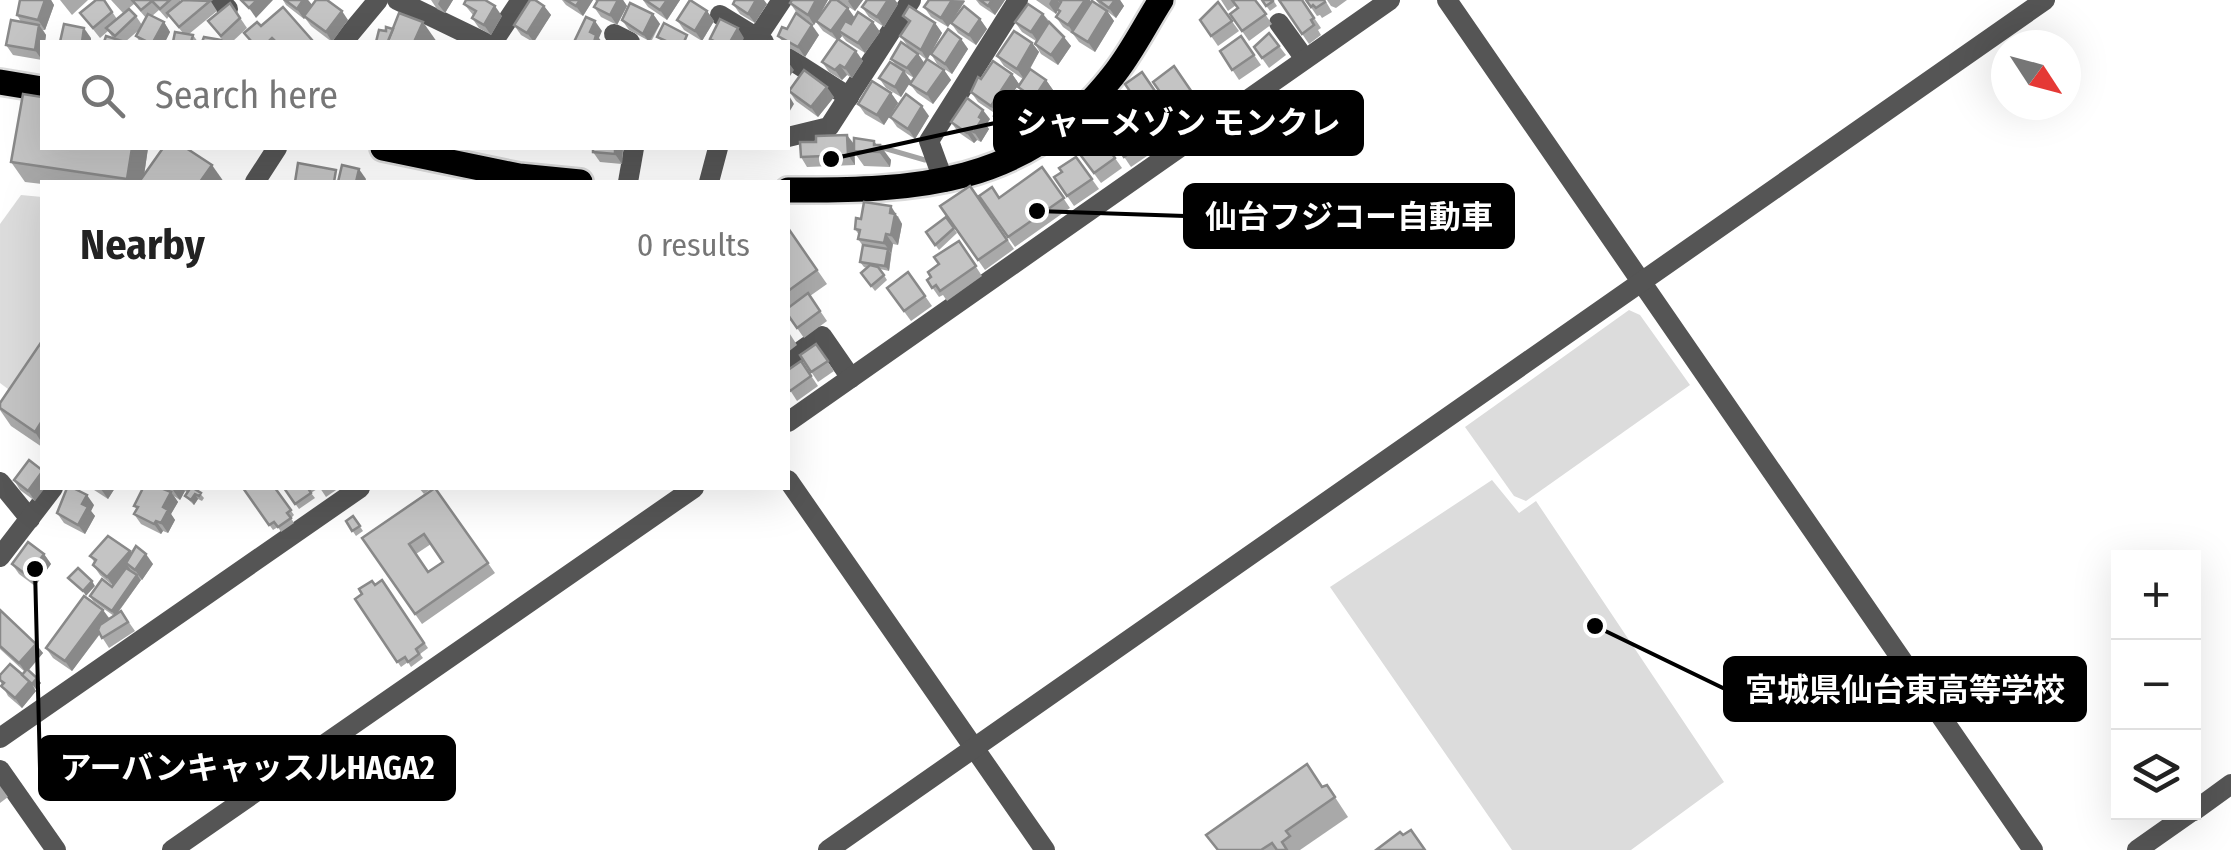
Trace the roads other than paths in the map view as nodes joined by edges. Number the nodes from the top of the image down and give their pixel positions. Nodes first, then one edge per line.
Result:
1 (378, 0) edge
2 (397, 0) edge
3 (521, 0) edge
4 (782, 0) edge
5 (911, 0) edge
6 (1161, 0) edge
7 (1390, 0) edge
8 (1446, 0) edge
9 (2044, 0) edge
10 (1024, 3) edge
11 (720, 15) edge
12 (1279, 23) dead end
13 (345, 40) edge
14 (480, 40) edge
15 (494, 40) edge
16 (757, 40) edge
17 (759, 40) edge
18 (790, 59) edge
19 (1305, 59) junction
20 (0, 82) edge
21 (40, 88) edge
22 (850, 97) junction
23 (790, 136) edge
24 (276, 150) edge
25 (393, 150) edge
26 (634, 150) edge
27 (717, 150) edge
28 (256, 180) edge
29 (558, 180) edge
30 (628, 180) edge
31 (710, 180) edge
32 (944, 182) junction
33 (790, 190) edge
34 (1640, 282) junction
35 (790, 359) edge
36 (851, 378) junction
37 (790, 421) edge
38 (0, 482) edge
39 (790, 483) edge
40 (52, 490) edge
41 (357, 490) edge
42 (691, 490) edge
43 (30, 519) junction
44 (0, 557) edge
45 (0, 738) edge
46 (974, 748) junction
47 (0, 770) edge
48 (2231, 784) edge
49 (2201, 806) edge
50 (2180, 820) edge
51 (56, 850) edge
52 (172, 850) edge
53 (828, 850) edge
54 (1045, 850) edge
55 (2032, 850) edge
56 (2137, 850) edge

1 - 13 street
2 - 14 street
3 - 15 street
4 - 17 street
5 - 22 street
6 - 32 main road
7 - 19 street
8 - 34 street
9 - 34 street
10 - 32 street
11 - 16 street
12 - 19 street
18 - 22 street
19 - 36 street
20 - 21 main road
22 - 23 street
24 - 28 street
25 - 29 main road
26 - 30 street
27 - 31 street
32 - 33 main road
34 - 46 street
34 - 55 street
35 - 36 street
36 - 37 street
38 - 43 street
39 - 46 street
40 - 43 street
41 - 45 street
42 - 52 street
43 - 44 street
46 - 53 street
46 - 54 street
47 - 51 street
48 - 49 street
50 - 56 street

